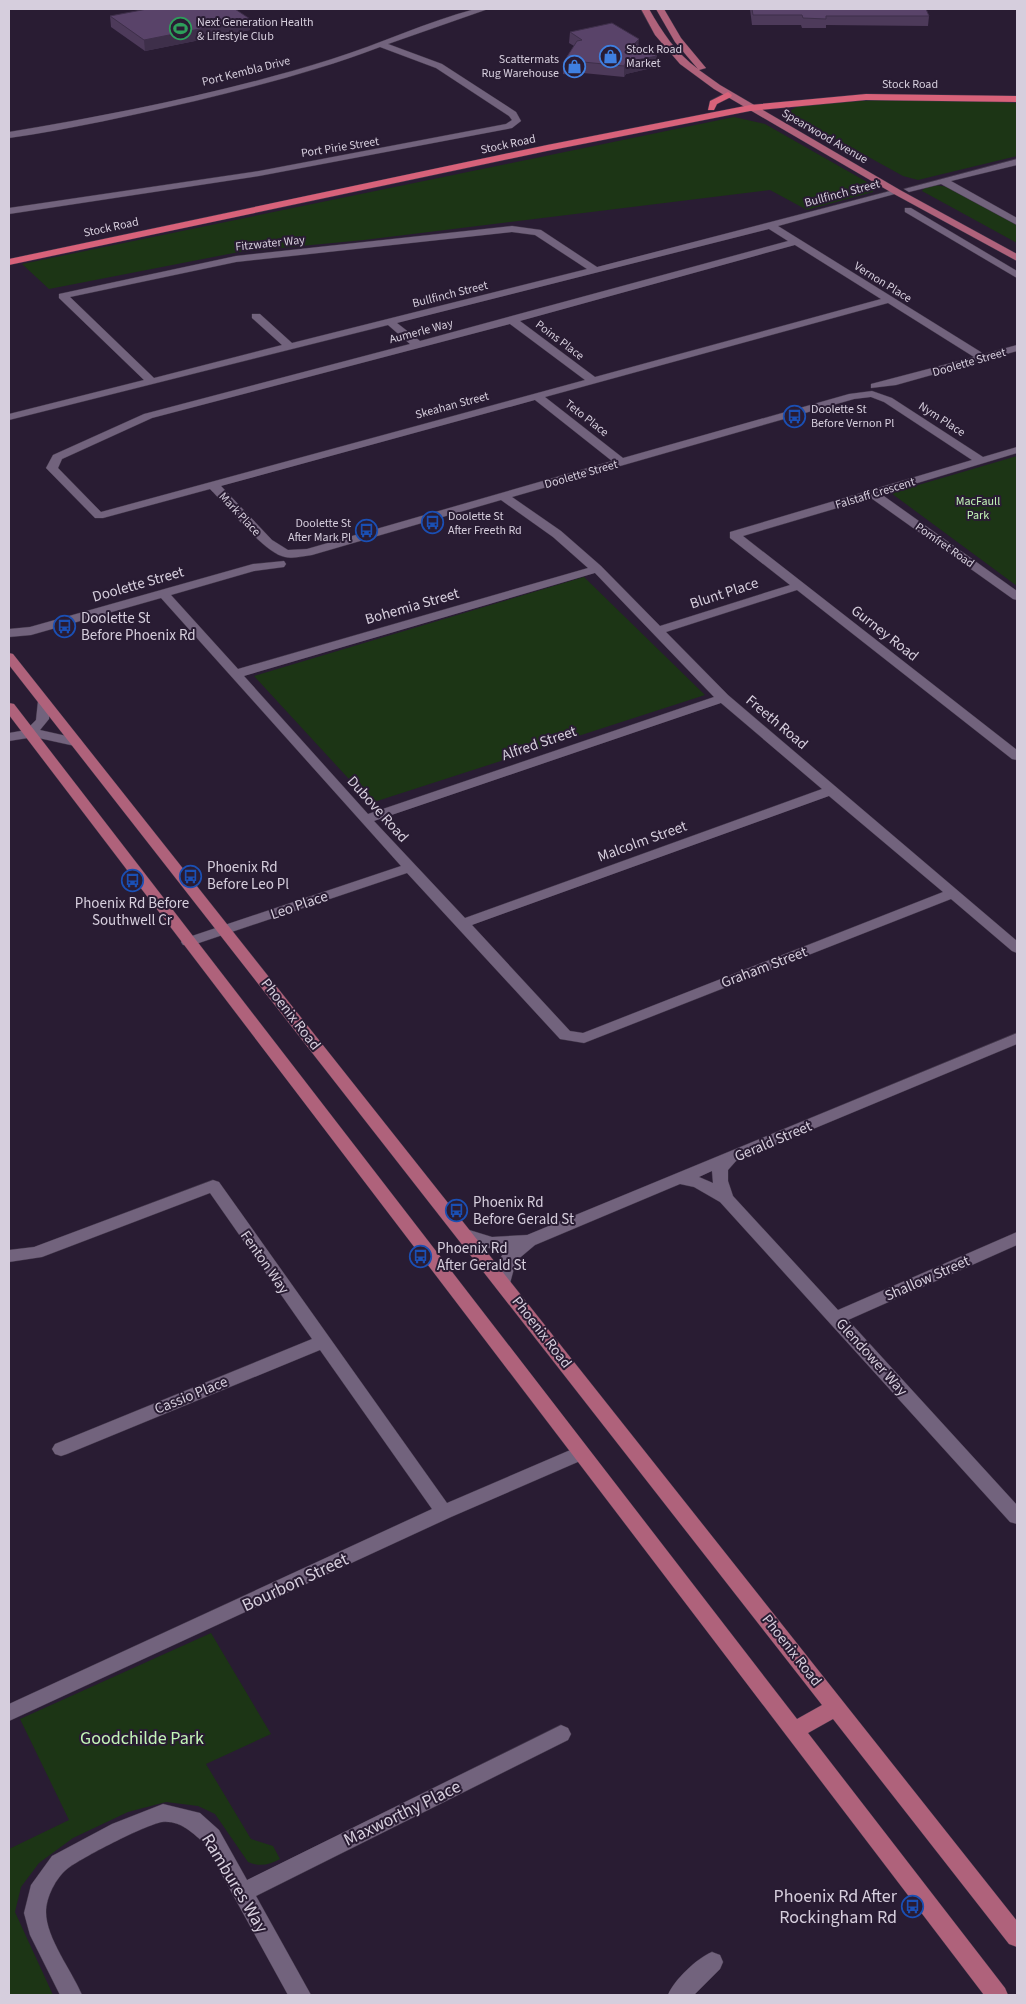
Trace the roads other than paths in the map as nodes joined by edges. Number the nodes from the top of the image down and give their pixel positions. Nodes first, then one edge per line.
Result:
1 (484, 9) edge
2 (645, 9) edge
3 (660, 9) edge
4 (382, 45) junction
5 (1017, 92) edge
6 (728, 95) junction
7 (1017, 99) edge
8 (750, 105) junction
9 (711, 108) junction
10 (9, 135) edge
11 (1017, 162) edge
12 (943, 181) junction
13 (909, 189) junction
14 (897, 192) junction
15 (908, 210) dead end
16 (9, 211) edge
17 (1017, 222) edge
18 (770, 225) junction
19 (795, 242) junction
20 (1017, 249) edge
21 (9, 253) edge
22 (1017, 258) edge
23 (9, 262) edge
24 (595, 270) junction
25 (1017, 275) edge
26 (888, 300) junction
27 (256, 316) dead end
28 (512, 320) junction
29 (390, 322) junction
30 (418, 345) junction
31 (290, 347) junction
32 (1017, 348) edge
33 (983, 358) junction
34 (593, 380) junction
35 (152, 382) junction
36 (876, 392) junction
37 (536, 396) junction
38 (9, 417) edge
39 (1017, 450) edge
40 (57, 457) joint
41 (982, 461) junction
42 (620, 462) junction
43 (213, 485) junction
44 (508, 494) junction
45 (873, 494) junction
46 (734, 535) joint
47 (282, 558) junction
48 (597, 569) junction
49 (799, 586) junction
50 (164, 594) junction
51 (1017, 596) edge
52 (31, 631) junction
53 (658, 631) junction
54 (9, 633) edge
55 (9, 641) edge
56 (9, 657) edge
57 (236, 674) junction
58 (723, 698) junction
59 (44, 701) junction
60 (9, 707) edge
61 (29, 733) junction
62 (9, 737) edge
63 (75, 742) junction
64 (9, 745) edge
65 (1017, 756) edge
66 (832, 790) junction
67 (365, 819) junction
68 (409, 868) junction
69 (953, 894) junction
70 (462, 924) junction
71 (224, 930) junction
72 (188, 942) junction
73 (1017, 948) edge
74 (574, 1036) joint
75 (1017, 1038) edge
76 (731, 1159) junction
77 (680, 1179) junction
78 (726, 1198) junction
79 (466, 1235) junction
80 (1017, 1238) edge
81 (529, 1241) junction
82 (9, 1256) edge
83 (503, 1283) junction
84 (837, 1318) junction
85 (321, 1342) junction
86 (61, 1449) dead end
87 (581, 1453) junction
88 (444, 1512) junction
89 (1017, 1517) edge
90 (837, 1706) junction
91 (9, 1713) edge
92 (794, 1730) junction
93 (561, 1734) dead end
94 (243, 1892) junction
95 (1017, 1937) edge
96 (712, 1962) dead end
97 (71, 1995) edge
98 (300, 1995) edge
99 (679, 1995) edge
100 (997, 1995) edge

1 - 4 street, Port Kembla Drive
2 - 6 main road, Spearwood Avenue
3 - 8 main road, Spearwood Avenue
4 - 10 street, Port Kembla Drive
4 - 16 street, Port Pirie Street
5 - 8 highway, Stock Road
6 - 8 main road, Spearwood Avenue
6 - 9 highway
7 - 8 highway, Stock Road
8 - 9 highway, Stock Road
8 - 13 main road, Spearwood Avenue
8 - 14 main road, Spearwood Avenue
8 - 23 highway, Stock Road
9 - 21 highway, Stock Road
11 - 12 street
12 - 13 street
12 - 17 street
13 - 20 main road, Spearwood Avenue
14 - 18 street, Bullfinch Street
14 - 22 main road, Spearwood Avenue
15 - 25 street
18 - 19 street, Vernon Place
18 - 24 street, Bullfinch Street
19 - 26 street, Vernon Place
19 - 28 street, Aumerle Way
24 - 29 street, Bullfinch Street
24 - 35 street, Fitzwater Way
26 - 33 street, Vernon Place
26 - 34 street, Skeahan Street
27 - 31 street
28 - 30 street, Aumerle Way
28 - 34 street, Poins Place
29 - 30 street
29 - 31 street, Bullfinch Street
30 - 40 street, Aumerle Way
31 - 35 street, Bullfinch Street
32 - 33 street, Doolette Street
33 - 36 street, Doolette Street
34 - 37 street, Skeahan Street
35 - 38 street, Bullfinch Street
36 - 41 street, Nym Place
36 - 42 street, Doolette Street
37 - 42 street, Teto Place
37 - 43 street, Skeahan Street
39 - 41 street, Falstaff Crescent
40 - 43 street, Skeahan Street
41 - 45 street, Falstaff Crescent
42 - 44 street, Doolette Street
43 - 47 street, Mark Place
44 - 47 street, Doolette Street
44 - 48 street, Freeth Road
45 - 46 street, Falstaff Crescent
45 - 51 street, Pomfret Road
46 - 49 street, Gurney Road
47 - 50 street, Doolette Street
48 - 53 street, Freeth Road
48 - 57 street, Bohemia Street
49 - 53 street, Blunt Place
49 - 65 street, Gurney Road
50 - 52 street, Doolette Street
50 - 57 street, Dubove Road
52 - 54 street, Doolette Street
52 - 55 street, Doolette Street
53 - 58 street, Freeth Road
56 - 59 main road, Phoenix Road
57 - 67 street, Dubove Road
58 - 66 street, Freeth Road
58 - 67 street, Alfred Street
59 - 61 street
59 - 63 main road, Phoenix Road
60 - 61 main road
61 - 62 street
61 - 63 street
61 - 64 street
61 - 72 main road
63 - 71 main road, Phoenix Road
66 - 69 street, Freeth Road
66 - 70 street, Malcolm Street
67 - 68 street, Dubove Road
68 - 70 street, Dubove Road
68 - 71 street, Leo Place
69 - 73 street, Freeth Road
69 - 74 street, Graham Street
70 - 74 street, Dubove Road
71 - 72 street, Leo Place
71 - 79 main road, Phoenix Road
72 - 87 main road
75 - 76 street, Gerald Street
76 - 77 street, Gerald Street
76 - 78 street, Glendower Way
77 - 78 street, Glendower Way
77 - 81 street, Gerald Street
78 - 84 street, Glendower Way
79 - 81 street, Gerald Street
79 - 83 main road, Phoenix Road
80 - 84 street, Shallow Street
81 - 83 street, Gerald Street
82 - 85 street, Fenton Way
83 - 90 main road, Phoenix Road
84 - 89 street, Glendower Way
85 - 86 street, Cassio Place
85 - 88 street, Fenton Way
87 - 88 street, Bourbon Street
87 - 92 main road
88 - 91 street, Bourbon Street
90 - 92 main road
90 - 95 main road, Phoenix Road
92 - 100 main road
93 - 94 street, Maxworthy Place
94 - 97 street, Rambures Way
94 - 98 street, Rambures Way
96 - 99 street

